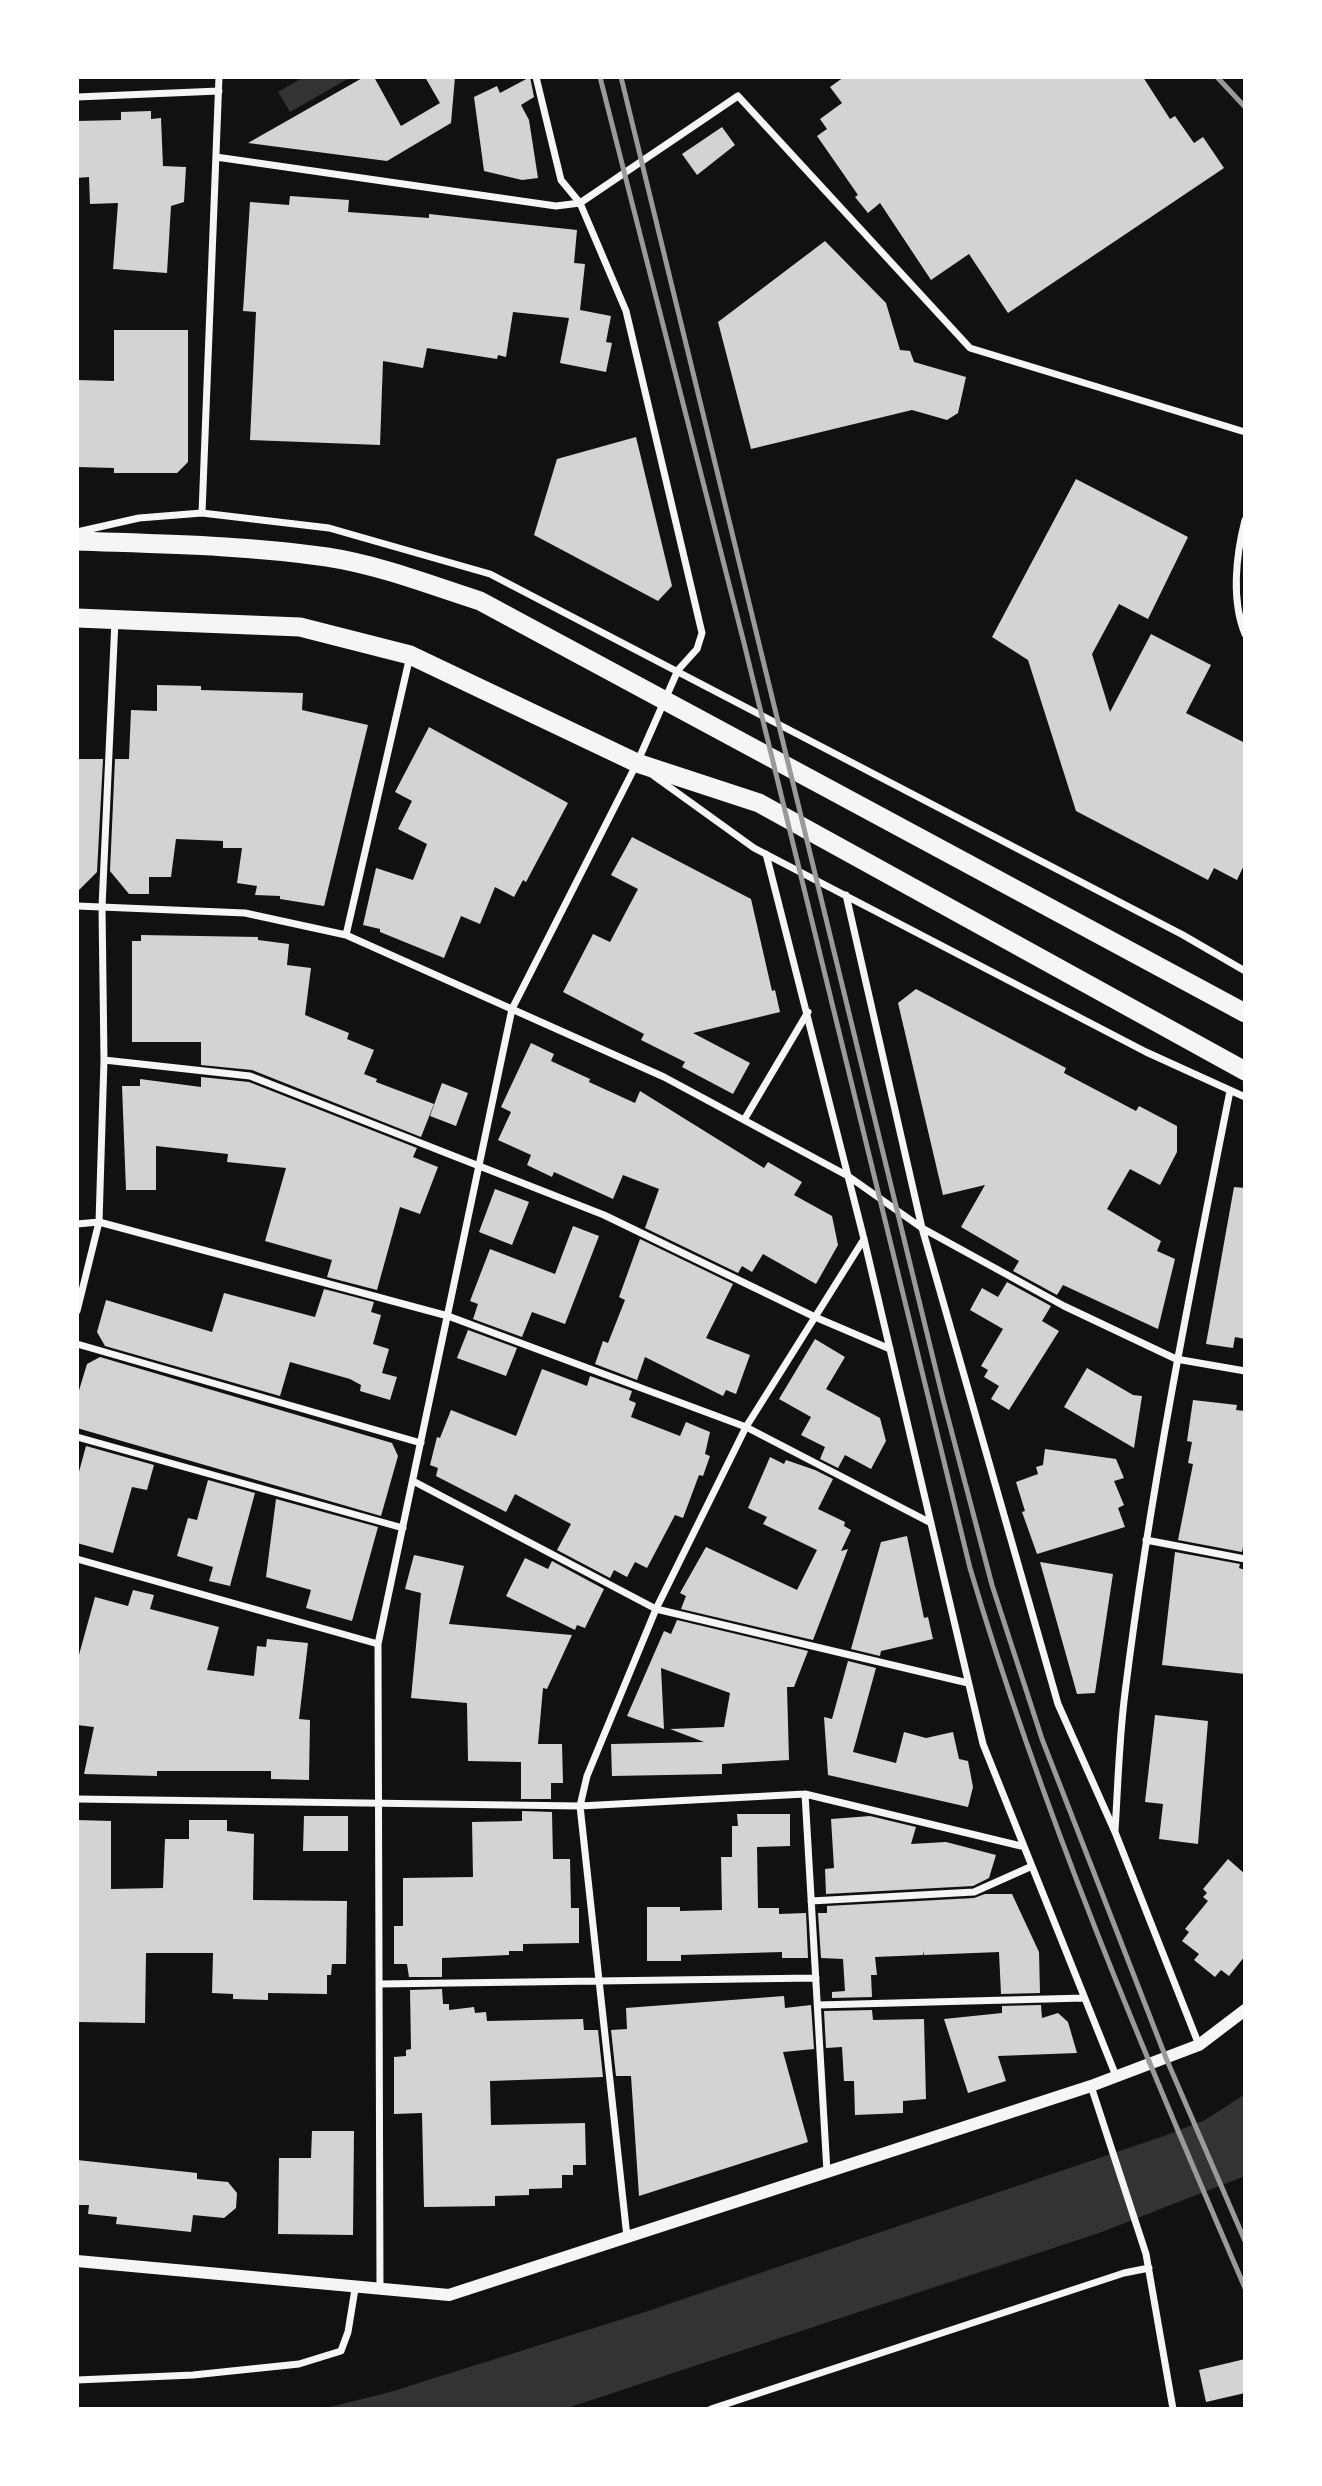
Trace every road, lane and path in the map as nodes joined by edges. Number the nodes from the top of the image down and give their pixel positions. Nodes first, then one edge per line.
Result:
1 (219, 77) edge
2 (536, 77) edge
3 (219, 91) junction
4 (77, 97) edge
5 (216, 157) junction
6 (580, 203) junction
7 (1245, 432) edge
8 (202, 513) junction
9 (1245, 520) edge
10 (77, 532) edge
11 (77, 541) edge
12 (77, 618) edge
13 (115, 619) junction
14 (1245, 634) edge
15 (410, 654) junction
16 (678, 670) junction
17 (663, 703) junction
18 (637, 763) junction
19 (766, 854) junction
20 (846, 895) junction
21 (77, 906) edge
22 (102, 907) junction
23 (346, 935) junction
24 (1245, 971) edge
25 (512, 1009) junction
26 (808, 1012) junction
27 (1245, 1013) edge
28 (104, 1060) junction
29 (1245, 1071) edge
30 (1230, 1091) junction
31 (1245, 1097) edge
32 (744, 1120) junction
33 (480, 1169) junction
34 (848, 1177) junction
35 (99, 1222) junction
36 (77, 1224) edge
37 (922, 1228) junction
38 (863, 1239) junction
39 (77, 1311) edge
40 (448, 1316) junction
41 (815, 1317) junction
42 (77, 1344) edge
43 (890, 1349) junction
44 (1176, 1359) junction
45 (1245, 1371) edge
46 (746, 1427) junction
47 (77, 1437) edge
48 (421, 1443) junction
49 (413, 1482) junction
50 (931, 1523) junction
51 (403, 1528) junction
52 (1146, 1540) junction
53 (77, 1559) edge
54 (1245, 1559) edge
55 (656, 1609) junction
56 (378, 1644) junction
57 (968, 1683) junction
58 (805, 1794) junction
59 (77, 1799) edge
60 (378, 1803) junction
61 (580, 1807) junction
62 (1115, 1832) junction
63 (1021, 1846) junction
64 (1030, 1867) junction
65 (811, 1900) junction
66 (816, 1978) junction
67 (599, 1981) junction
68 (379, 1984) junction
69 (1084, 1998) junction
70 (818, 2005) junction
71 (1245, 2010) edge
72 (1199, 2045) junction
73 (1116, 2076) junction
74 (1091, 2086) junction
75 (827, 2172) junction
76 (627, 2238) junction
77 (77, 2262) edge
78 (1149, 2268) junction
79 (355, 2288) junction
80 (380, 2290) junction
81 (77, 2380) edge
82 (724, 2407) edge
83 (711, 2409) edge
84 (1173, 2409) edge

1 - 3 street
2 - 6 street
3 - 4 street
3 - 5 street
5 - 6 street
5 - 8 street
6 - 7 street
6 - 16 street
8 - 10 street
8 - 16 street
9 - 14 street
11 - 17 highway
12 - 13 highway
13 - 15 highway
13 - 22 street
15 - 18 highway
15 - 23 street
16 - 17 street
16 - 24 street
17 - 18 street
17 - 27 highway
18 - 19 street
18 - 25 street
18 - 29 highway
19 - 20 street
19 - 26 street
20 - 30 street
20 - 37 street
21 - 22 street
22 - 23 street
22 - 28 street
23 - 25 street
25 - 32 street
25 - 33 street
26 - 32 street
26 - 34 street
28 - 33 street
28 - 35 street
30 - 31 street
30 - 44 street
32 - 34 street
33 - 40 street
33 - 41 street
34 - 37 street
34 - 38 street
35 - 36 street
35 - 39 street
35 - 40 street
37 - 44 street
37 - 62 street
38 - 41 street
38 - 43 street
40 - 46 street
40 - 48 street
41 - 43 street
41 - 46 street
42 - 48 street
43 - 50 street
44 - 45 street
44 - 52 street
46 - 50 street
46 - 55 street
47 - 51 street
48 - 49 street
49 - 51 street
49 - 55 street
50 - 57 street
51 - 56 street
52 - 54 street
52 - 62 street
53 - 56 street
55 - 57 street
55 - 61 street
56 - 60 street
57 - 63 street
58 - 61 street
58 - 63 street
58 - 65 street
59 - 60 street
60 - 61 street
60 - 68 street
61 - 67 street
62 - 72 street
63 - 64 street
64 - 65 street
64 - 69 street
65 - 66 street
66 - 67 street
66 - 70 street
67 - 68 street
67 - 76 street
68 - 80 street
69 - 70 street
69 - 73 street
70 - 75 street
71 - 72 street
72 - 73 street
73 - 74 street
74 - 75 street
74 - 78 street
75 - 76 street
76 - 80 street
77 - 79 street
78 - 82 street
78 - 84 street
79 - 80 street
79 - 81 street
82 - 83 street

